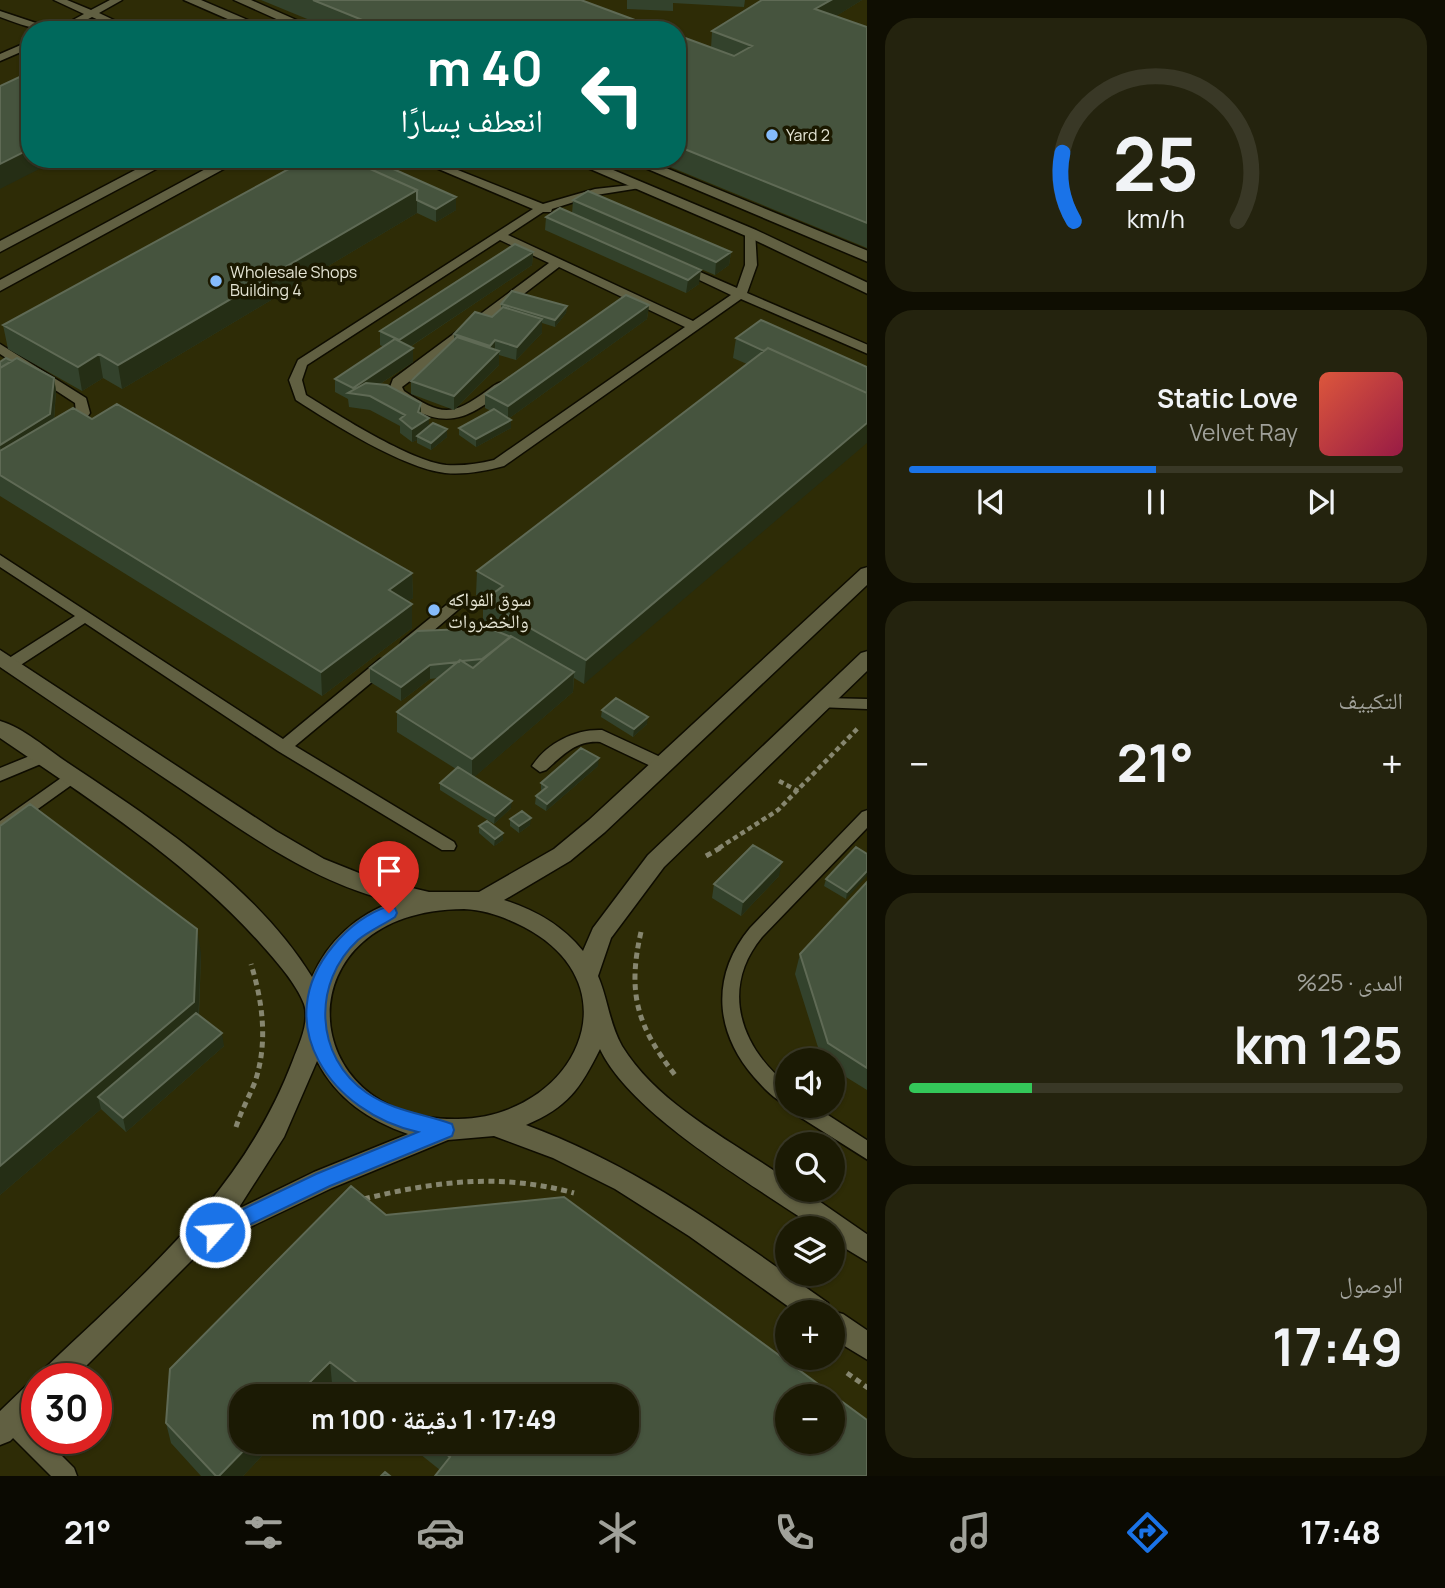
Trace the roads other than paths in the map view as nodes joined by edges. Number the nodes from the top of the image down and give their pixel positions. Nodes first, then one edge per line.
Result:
1 (59, 0) edge
2 (117, 0) edge
3 (190, 0) edge
4 (240, 0) edge
5 (1, 15) edge
6 (93, 15) junction
7 (80, 21) edge
8 (108, 21) edge
9 (242, 21) edge
10 (291, 21) edge
11 (21, 22) edge
12 (21, 48) edge
13 (0, 58) edge
14 (152, 168) edge
15 (218, 168) edge
16 (442, 168) edge
17 (595, 168) edge
18 (653, 168) edge
19 (636, 186) junction
20 (542, 208) junction
21 (567, 219) edge
22 (751, 233) junction
23 (499, 235) junction
24 (0, 247) edge
25 (867, 257) edge
26 (666, 262) edge
27 (557, 263) junction
28 (0, 286) edge
29 (867, 289) edge
30 (740, 294) junction
31 (694, 326) junction
32 (867, 350) edge
33 (4, 355) edge
34 (519, 373) edge
35 (57, 432) edge
36 (0, 560) edge
37 (867, 573) edge
38 (455, 605) dead end
39 (86, 616) junction
40 (867, 658) edge
41 (5, 660) edge
42 (823, 703) junction
43 (867, 704) edge
44 (0, 728) edge
45 (284, 747) junction
46 (42, 757) junction
47 (540, 765) dead end
48 (663, 765) junction
49 (0, 775) edge
50 (71, 777) junction
51 (867, 816) edge
52 (0, 830) edge
53 (448, 846) dead end
54 (430, 901) junction
55 (481, 902) junction
56 (587, 974) junction
57 (315, 1002) junction
58 (597, 1017) junction
59 (316, 1030) junction
60 (775, 1085) edge
61 (817, 1118) edge
62 (497, 1126) junction
63 (445, 1130) junction
64 (867, 1152) edge
65 (193, 1243) junction
66 (867, 1250) edge
67 (801, 1300) edge
68 (845, 1331) edge
69 (867, 1347) edge
70 (69, 1363) edge
71 (21, 1410) edge
72 (5, 1426) edge
73 (66, 1476) edge

1 - 6 lane
2 - 6 lane
3 - 9 street
4 - 10 street
5 - 11 lane
6 - 7 lane
6 - 8 lane
12 - 13 lane
14 - 24 street
15 - 28 street
16 - 20 lane
17 - 19 street
18 - 25 street
19 - 20 lane
19 - 22 street
20 - 21 lane
20 - 23 lane
22 - 29 street
22 - 30 lane
23 - 27 lane
23 - 31 lane
26 - 30 lane
27 - 31 lane
27 - 34 lane
30 - 31 lane
30 - 32 lane
33 - 35 lane
36 - 39 lane
37 - 48 street
38 - 45 lane
39 - 41 lane
39 - 45 lane
40 - 42 street
41 - 54 street
42 - 43 lane
42 - 56 street
44 - 46 street
45 - 53 lane
46 - 49 lane
46 - 50 street
47 - 48 lane
48 - 55 street
50 - 52 lane
50 - 57 street
51 - 60 lane
54 - 55 street
54 - 57 street
55 - 56 street
56 - 58 street
57 - 59 street
58 - 62 street
58 - 66 street
59 - 63 street
59 - 65 street
61 - 64 lane
62 - 63 street
62 - 67 street
63 - 65 street
65 - 70 street
68 - 69 street
71 - 72 street
72 - 73 lane

